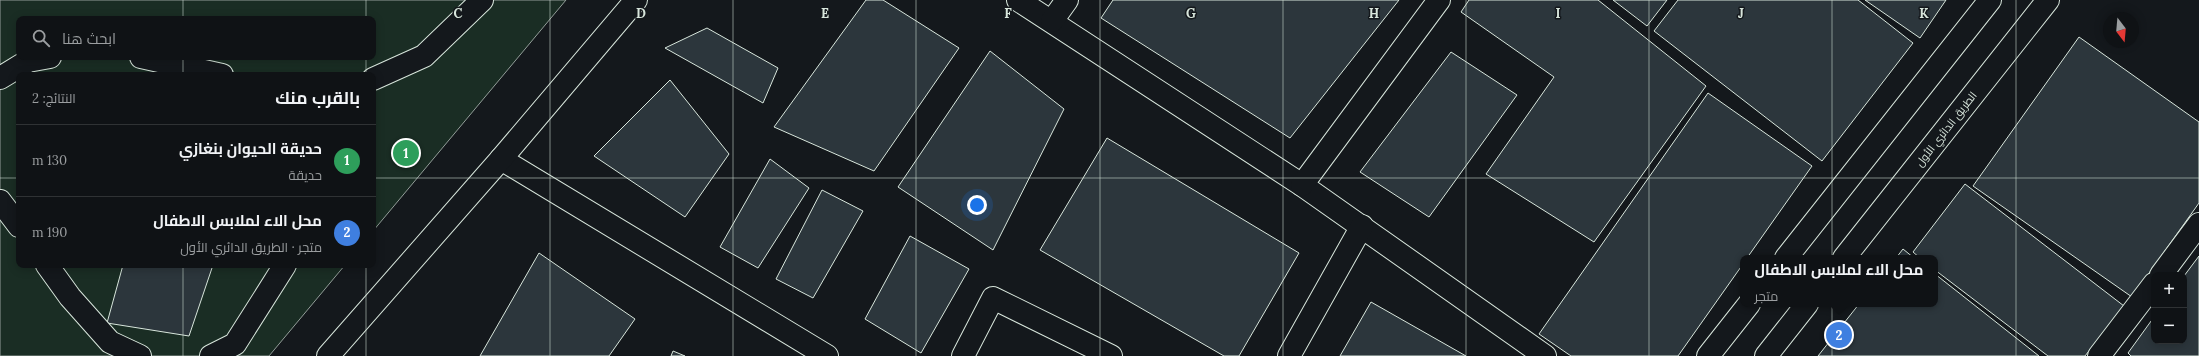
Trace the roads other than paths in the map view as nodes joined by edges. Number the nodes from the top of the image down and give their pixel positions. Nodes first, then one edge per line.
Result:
1 (482, 0) edge
2 (636, 0) edge
3 (1018, 0) edge
4 (1067, 0) edge
5 (1440, 0) edge
6 (1990, 0) edge
7 (2048, 0) edge
8 (1052, 21) junction
9 (34, 60) edge
10 (154, 60) edge
11 (208, 72) edge
12 (0, 78) edge
13 (376, 78) edge
14 (501, 159) junction
15 (1302, 185) junction
16 (0, 201) edge
17 (16, 222) edge
18 (2199, 224) edge
19 (1362, 226) junction
20 (1788, 255) edge
21 (1846, 255) edge
22 (49, 268) edge
23 (283, 268) edge
24 (2163, 272) edge
25 (2151, 288) edge
26 (1747, 307) edge
27 (1805, 307) edge
28 (140, 356) edge
29 (211, 356) edge
30 (328, 356) edge
31 (827, 356) edge
32 (963, 356) edge
33 (1112, 356) edge
34 (1289, 356) edge
35 (1545, 356) edge
36 (1708, 356) edge
37 (1766, 356) edge
38 (2099, 356) edge

1 - 13 street
2 - 14 street
3 - 8 street
4 - 8 street
5 - 15 street
6 - 20 street
7 - 21 street, الطريق الدائري الأول
8 - 15 street
9 - 12 street
10 - 11 street
14 - 30 street
14 - 31 street
15 - 19 street
16 - 17 street
18 - 24 street
19 - 34 street
19 - 35 street
22 - 28 street
23 - 29 street
25 - 38 street
26 - 36 street
27 - 37 street
32 - 33 street

